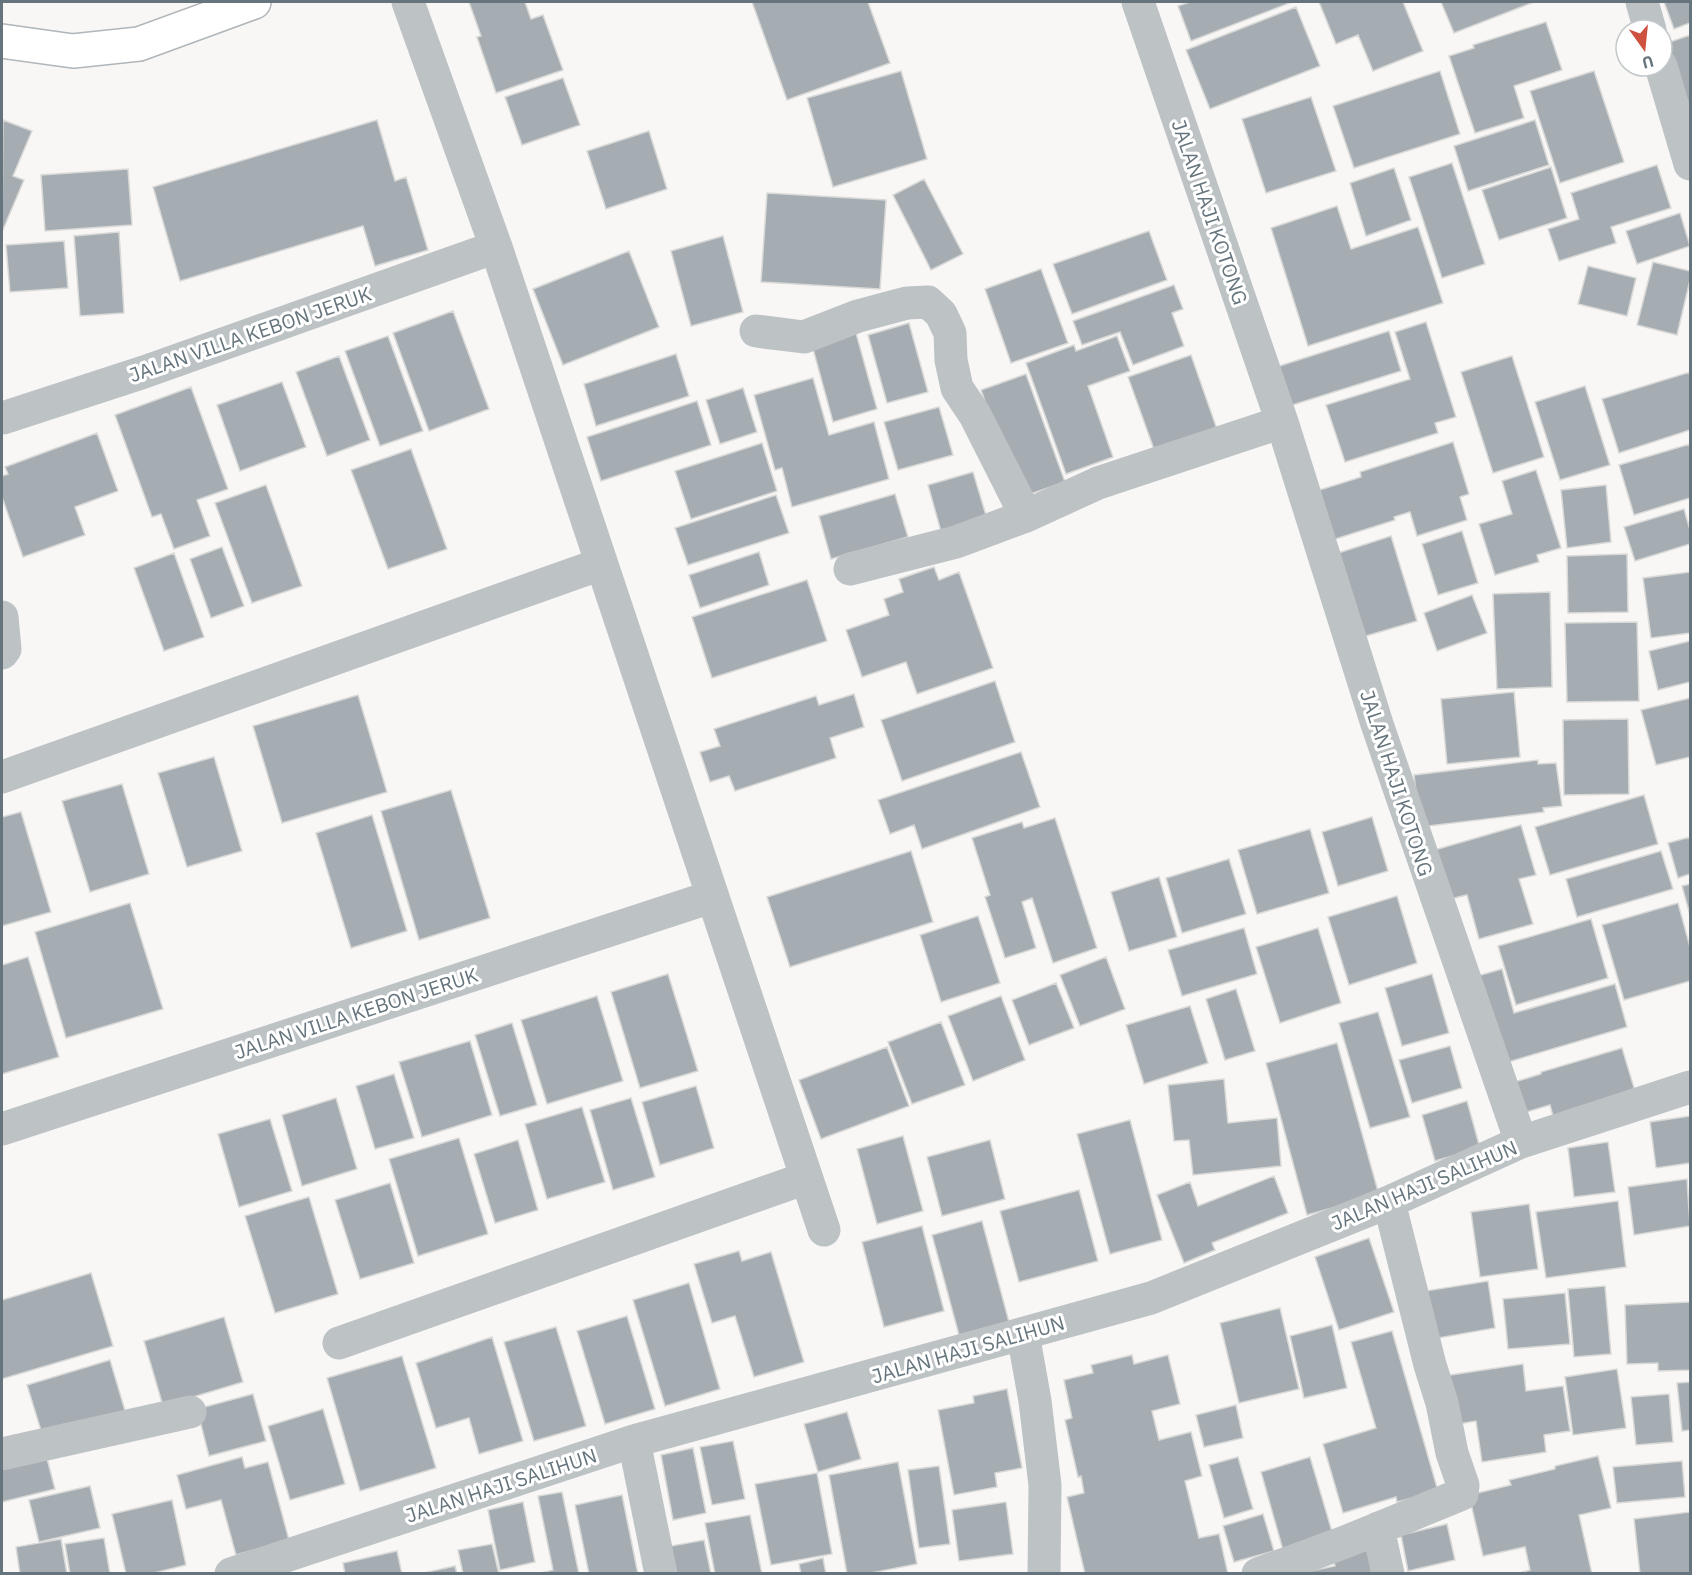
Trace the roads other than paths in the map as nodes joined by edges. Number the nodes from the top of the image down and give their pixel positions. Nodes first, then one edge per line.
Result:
1 (254, 2) edge
2 (408, 2) edge
3 (1138, 2) edge
4 (1642, 2) edge
5 (1647, 18) edge
6 (2, 41) edge
7 (1664, 78) edge
8 (1690, 164) edge
9 (496, 247) junction
10 (756, 331) dead end
11 (3, 418) edge
12 (1282, 422) junction
13 (1026, 516) junction
14 (601, 564) junction
15 (850, 569) dead end
16 (2, 617) edge
17 (2, 653) edge
18 (2, 777) edge
19 (711, 897) junction
20 (1690, 1087) edge
21 (2, 1129) edge
22 (1521, 1142) junction
23 (806, 1178) junction
24 (1389, 1202) junction
25 (824, 1230) dead end
26 (1023, 1334) junction
27 (339, 1343) dead end
28 (190, 1412) dead end
29 (634, 1442) junction
30 (2, 1454) edge
31 (1378, 1528) junction
32 (231, 1574) edge
33 (661, 1574) edge
34 (1044, 1574) edge
35 (1258, 1574) edge
36 (1388, 1574) edge

1 - 6 street
2 - 9 street
3 - 12 street, JALAN HAJI KOTONG
4 - 5 street
7 - 8 street
9 - 11 street, JALAN VILLA KEBON JERUK
9 - 14 street
10 - 13 street
12 - 13 street
12 - 22 street, JALAN HAJI KOTONG
13 - 15 street
14 - 18 street
14 - 19 street
16 - 17 street
19 - 21 street, JALAN VILLA KEBON JERUK
19 - 23 street
20 - 22 street, JALAN HAJI SALIHUN
22 - 24 street, JALAN HAJI SALIHUN
23 - 25 street
23 - 27 street
24 - 26 street, JALAN HAJI SALIHUN
24 - 31 street
26 - 29 street, JALAN HAJI SALIHUN
26 - 34 street
28 - 30 street
29 - 32 street, JALAN HAJI SALIHUN
29 - 33 street
31 - 35 street
31 - 36 street

